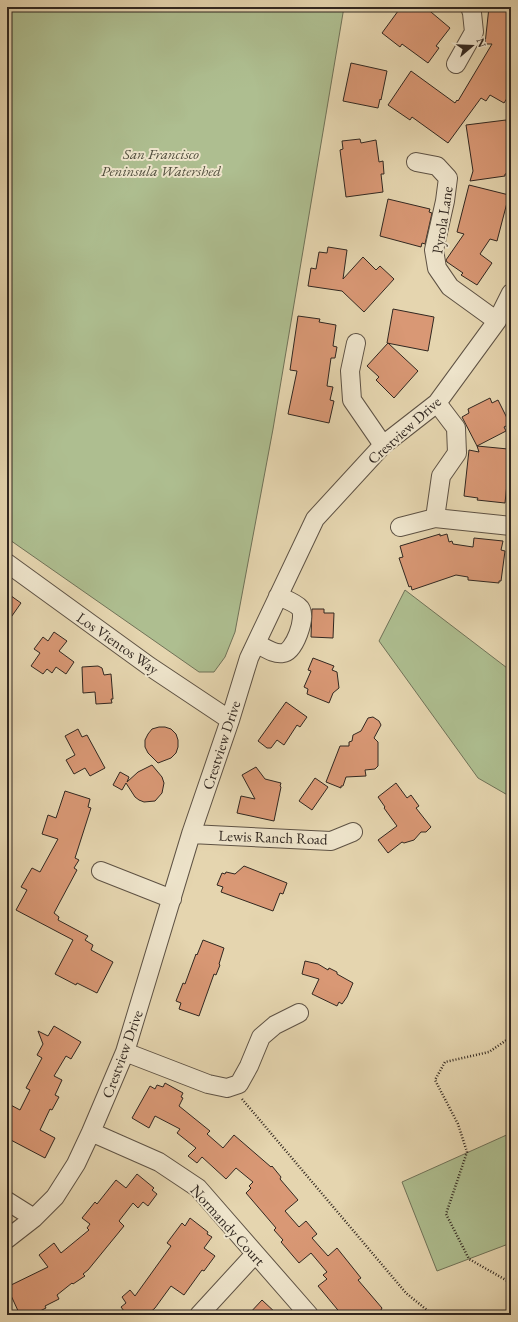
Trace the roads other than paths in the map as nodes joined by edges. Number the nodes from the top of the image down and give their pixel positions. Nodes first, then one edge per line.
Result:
1 (470, 7) edge
2 (456, 64) dead end
3 (416, 162) dead end
4 (511, 293) edge
5 (497, 321) junction
6 (356, 343) dead end
7 (437, 403) junction
8 (383, 445) junction
9 (435, 518) junction
10 (511, 526) edge
11 (400, 527) dead end
12 (7, 563) edge
13 (278, 596) junction
14 (257, 644) junction
15 (230, 720) junction
16 (353, 832) dead end
17 (191, 834) junction
18 (101, 871) dead end
19 (172, 899) junction
20 (299, 1013) dead end
21 (125, 1052) junction
22 (91, 1132) junction
23 (7, 1201) edge
24 (34, 1218) junction
25 (7, 1239) edge
26 (255, 1254) junction
27 (199, 1315) edge
28 (309, 1315) edge

1 - 2 street
3 - 5 street, Pyrola Lane
4 - 5 street, Crestview Drive
5 - 7 street, Crestview Drive
6 - 8 street
7 - 8 street, Crestview Drive
7 - 9 street
8 - 13 street, Crestview Drive
9 - 10 street
9 - 11 street
12 - 15 street, Los Vientos Way
13 - 14 street, Crestview Drive
13 - 14 street
14 - 15 street, Crestview Drive
15 - 17 street, Crestview Drive
16 - 17 street, Lewis Ranch Road
17 - 19 street, Crestview Drive
18 - 19 street
19 - 21 street, Crestview Drive
20 - 21 street
21 - 22 street, Crestview Drive
22 - 24 street, Crestview Drive
22 - 26 street, Normandy Court
23 - 24 street
24 - 25 street, Crestview Drive
26 - 27 street
26 - 28 street, Normandy Court

